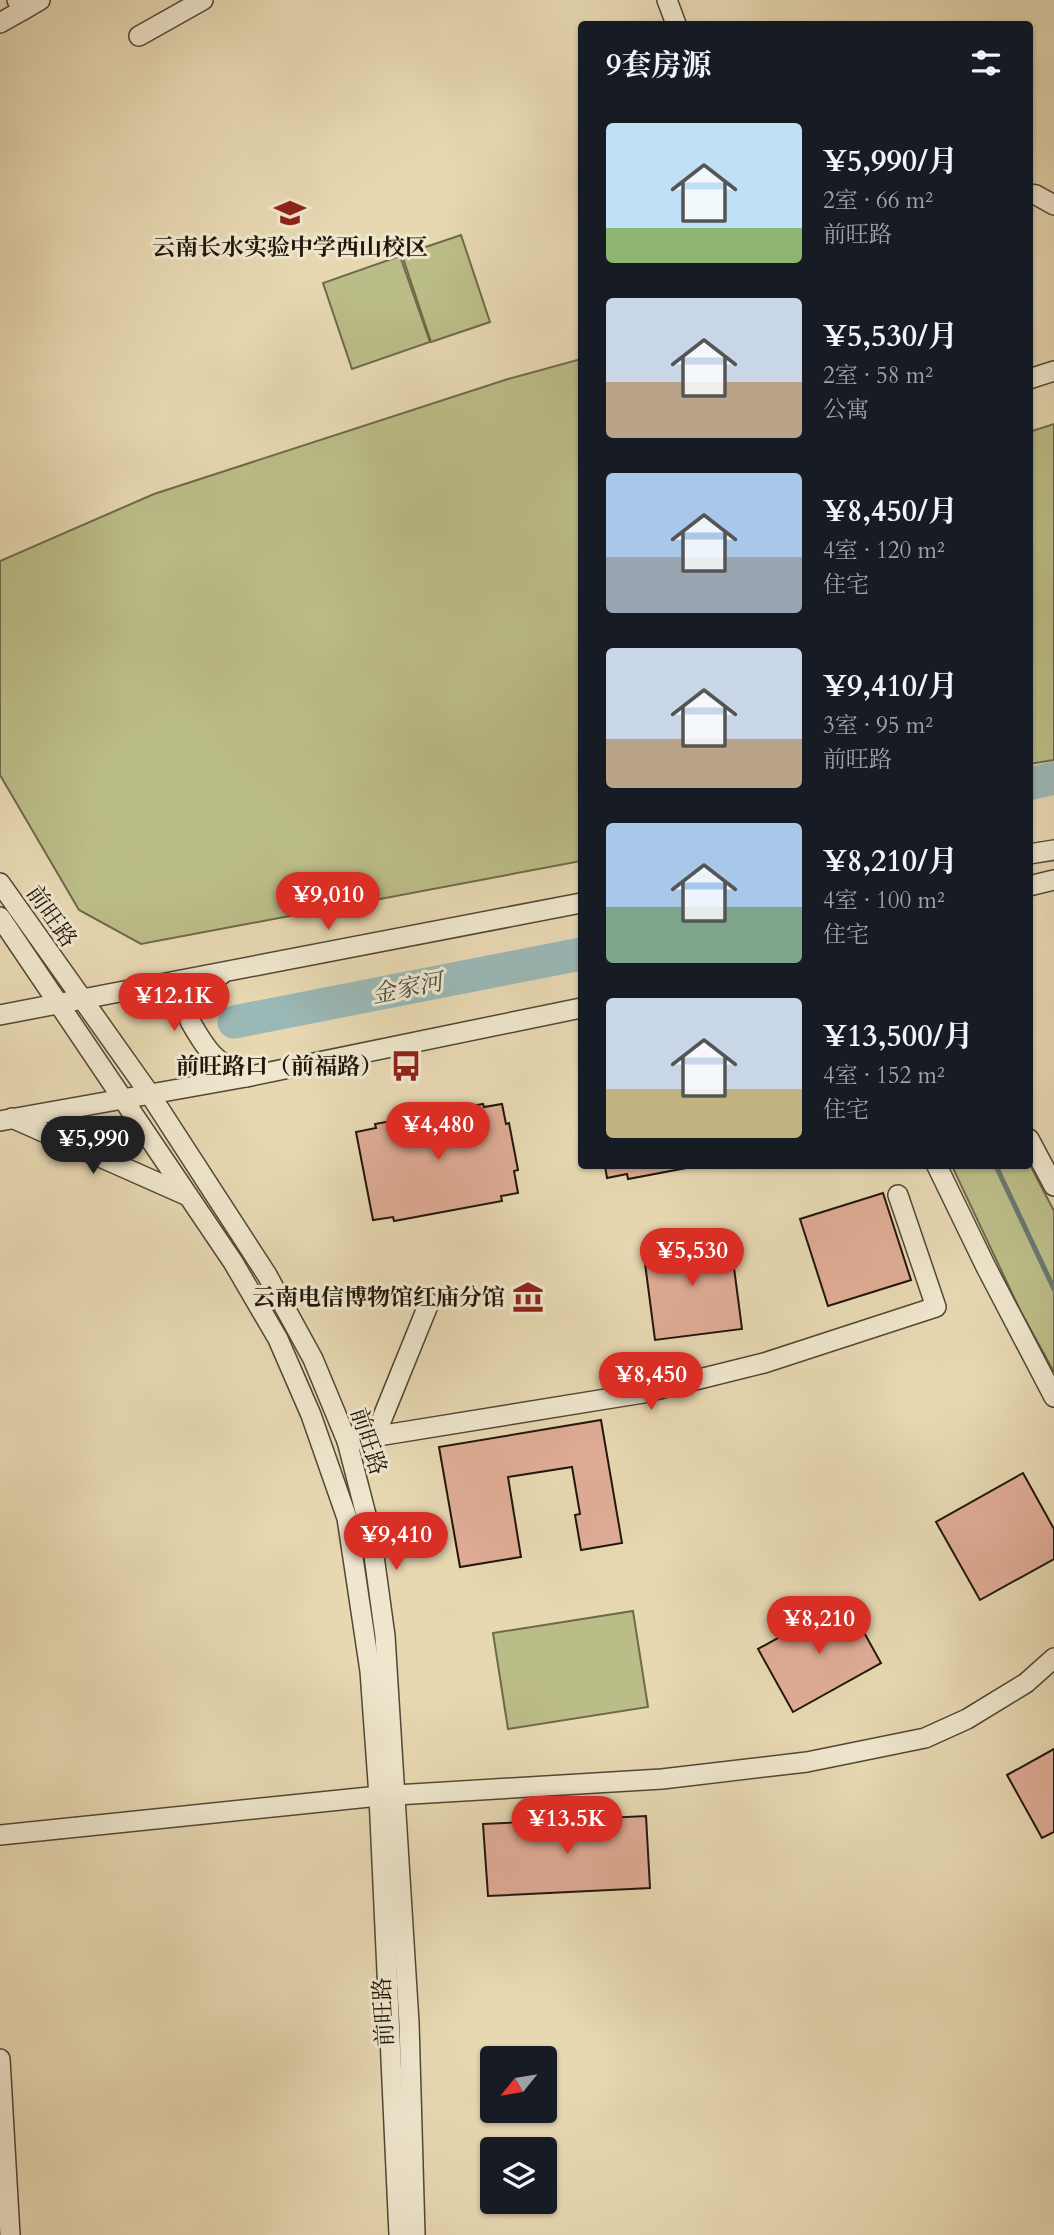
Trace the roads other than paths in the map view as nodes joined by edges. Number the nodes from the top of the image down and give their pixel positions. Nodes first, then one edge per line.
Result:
1 (203, 0) edge
2 (667, 0) edge
3 (27, 3) edge
4 (675, 21) edge
5 (0, 23) edge
6 (139, 36) dead end
7 (1033, 195) edge
8 (1054, 205) edge
9 (1054, 371) edge
10 (1033, 378) edge
11 (1054, 850) edge
12 (1033, 853) edge
13 (1054, 880) edge
14 (0, 883) edge
15 (1033, 885) edge
16 (578, 904) edge
17 (0, 917) edge
18 (223, 973) junction
19 (83, 999) junction
20 (59, 1004) junction
21 (578, 1009) edge
22 (0, 1015) edge
23 (246, 1077) junction
24 (149, 1093) junction
25 (122, 1098) junction
26 (6, 1120) edge
27 (1033, 1147) edge
28 (938, 1169) edge
29 (1054, 1186) edge
30 (898, 1195) dead end
31 (189, 1196) junction
32 (429, 1303) dead end
33 (1054, 1397) edge
34 (375, 1436) junction
35 (347, 1441) junction
36 (1054, 1658) edge
37 (387, 1796) junction
38 (0, 1835) edge
39 (0, 2059) edge
40 (10, 2235) edge
41 (399, 2235) edge
42 (415, 2235) edge

1 - 6 street
2 - 4 street
3 - 5 street
7 - 8 street
9 - 10 street
11 - 12 street
13 - 15 street
14 - 19 street, 前旺路
16 - 18 street
17 - 20 street, 前旺路
18 - 19 street
18 - 23 street
19 - 20 street
19 - 24 street, 前旺路
20 - 22 street
20 - 25 street, 前旺路
21 - 23 street
23 - 24 street
24 - 25 street
24 - 35 street, 前旺路
25 - 26 street
25 - 31 street, 前旺路
26 - 31 street
27 - 29 street
28 - 33 street
30 - 34 street
31 - 37 street, 前旺路
32 - 34 street
34 - 35 street
35 - 37 street, 前旺路
36 - 37 street
37 - 38 street
37 - 41 street, 前旺路
37 - 42 street, 前旺路
39 - 40 street

